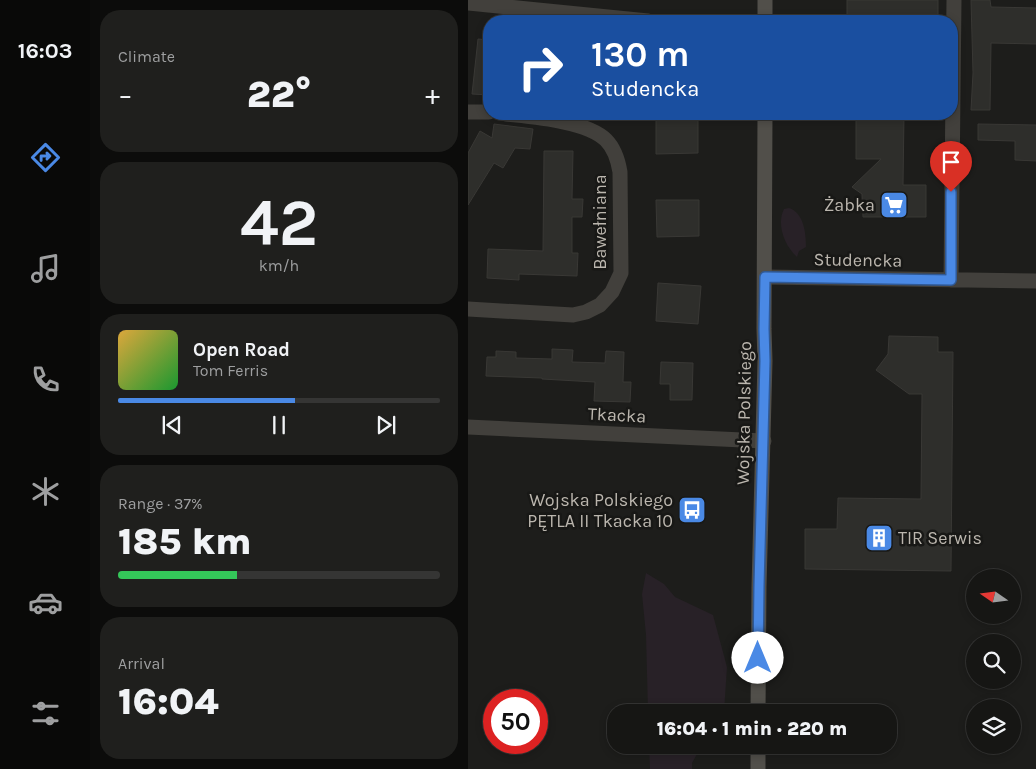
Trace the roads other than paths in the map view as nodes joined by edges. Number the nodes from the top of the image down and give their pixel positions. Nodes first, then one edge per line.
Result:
1 (765, 0) edge
2 (954, 0) edge
3 (468, 3) edge
4 (539, 15) edge
5 (765, 15) edge
6 (954, 15) edge
7 (468, 112) edge
8 (483, 112) edge
9 (554, 120) edge
10 (765, 120) edge
11 (953, 120) edge
12 (765, 277) junction
13 (951, 280) junction
14 (1036, 281) edge
15 (468, 309) edge
16 (468, 427) edge
17 (764, 441) junction
18 (758, 704) edge
19 (758, 754) edge
20 (758, 769) edge

1 - 5 main road
2 - 6 street
3 - 4 street
7 - 8 street
9 - 15 street, Bawełniana
10 - 12 main road, Wojska Polskiego
11 - 13 street
12 - 13 street, Studencka
12 - 17 main road, Wojska Polskiego
13 - 14 street, Studencka
16 - 17 street, Tkacka
17 - 18 main road, Wojska Polskiego
19 - 20 main road

